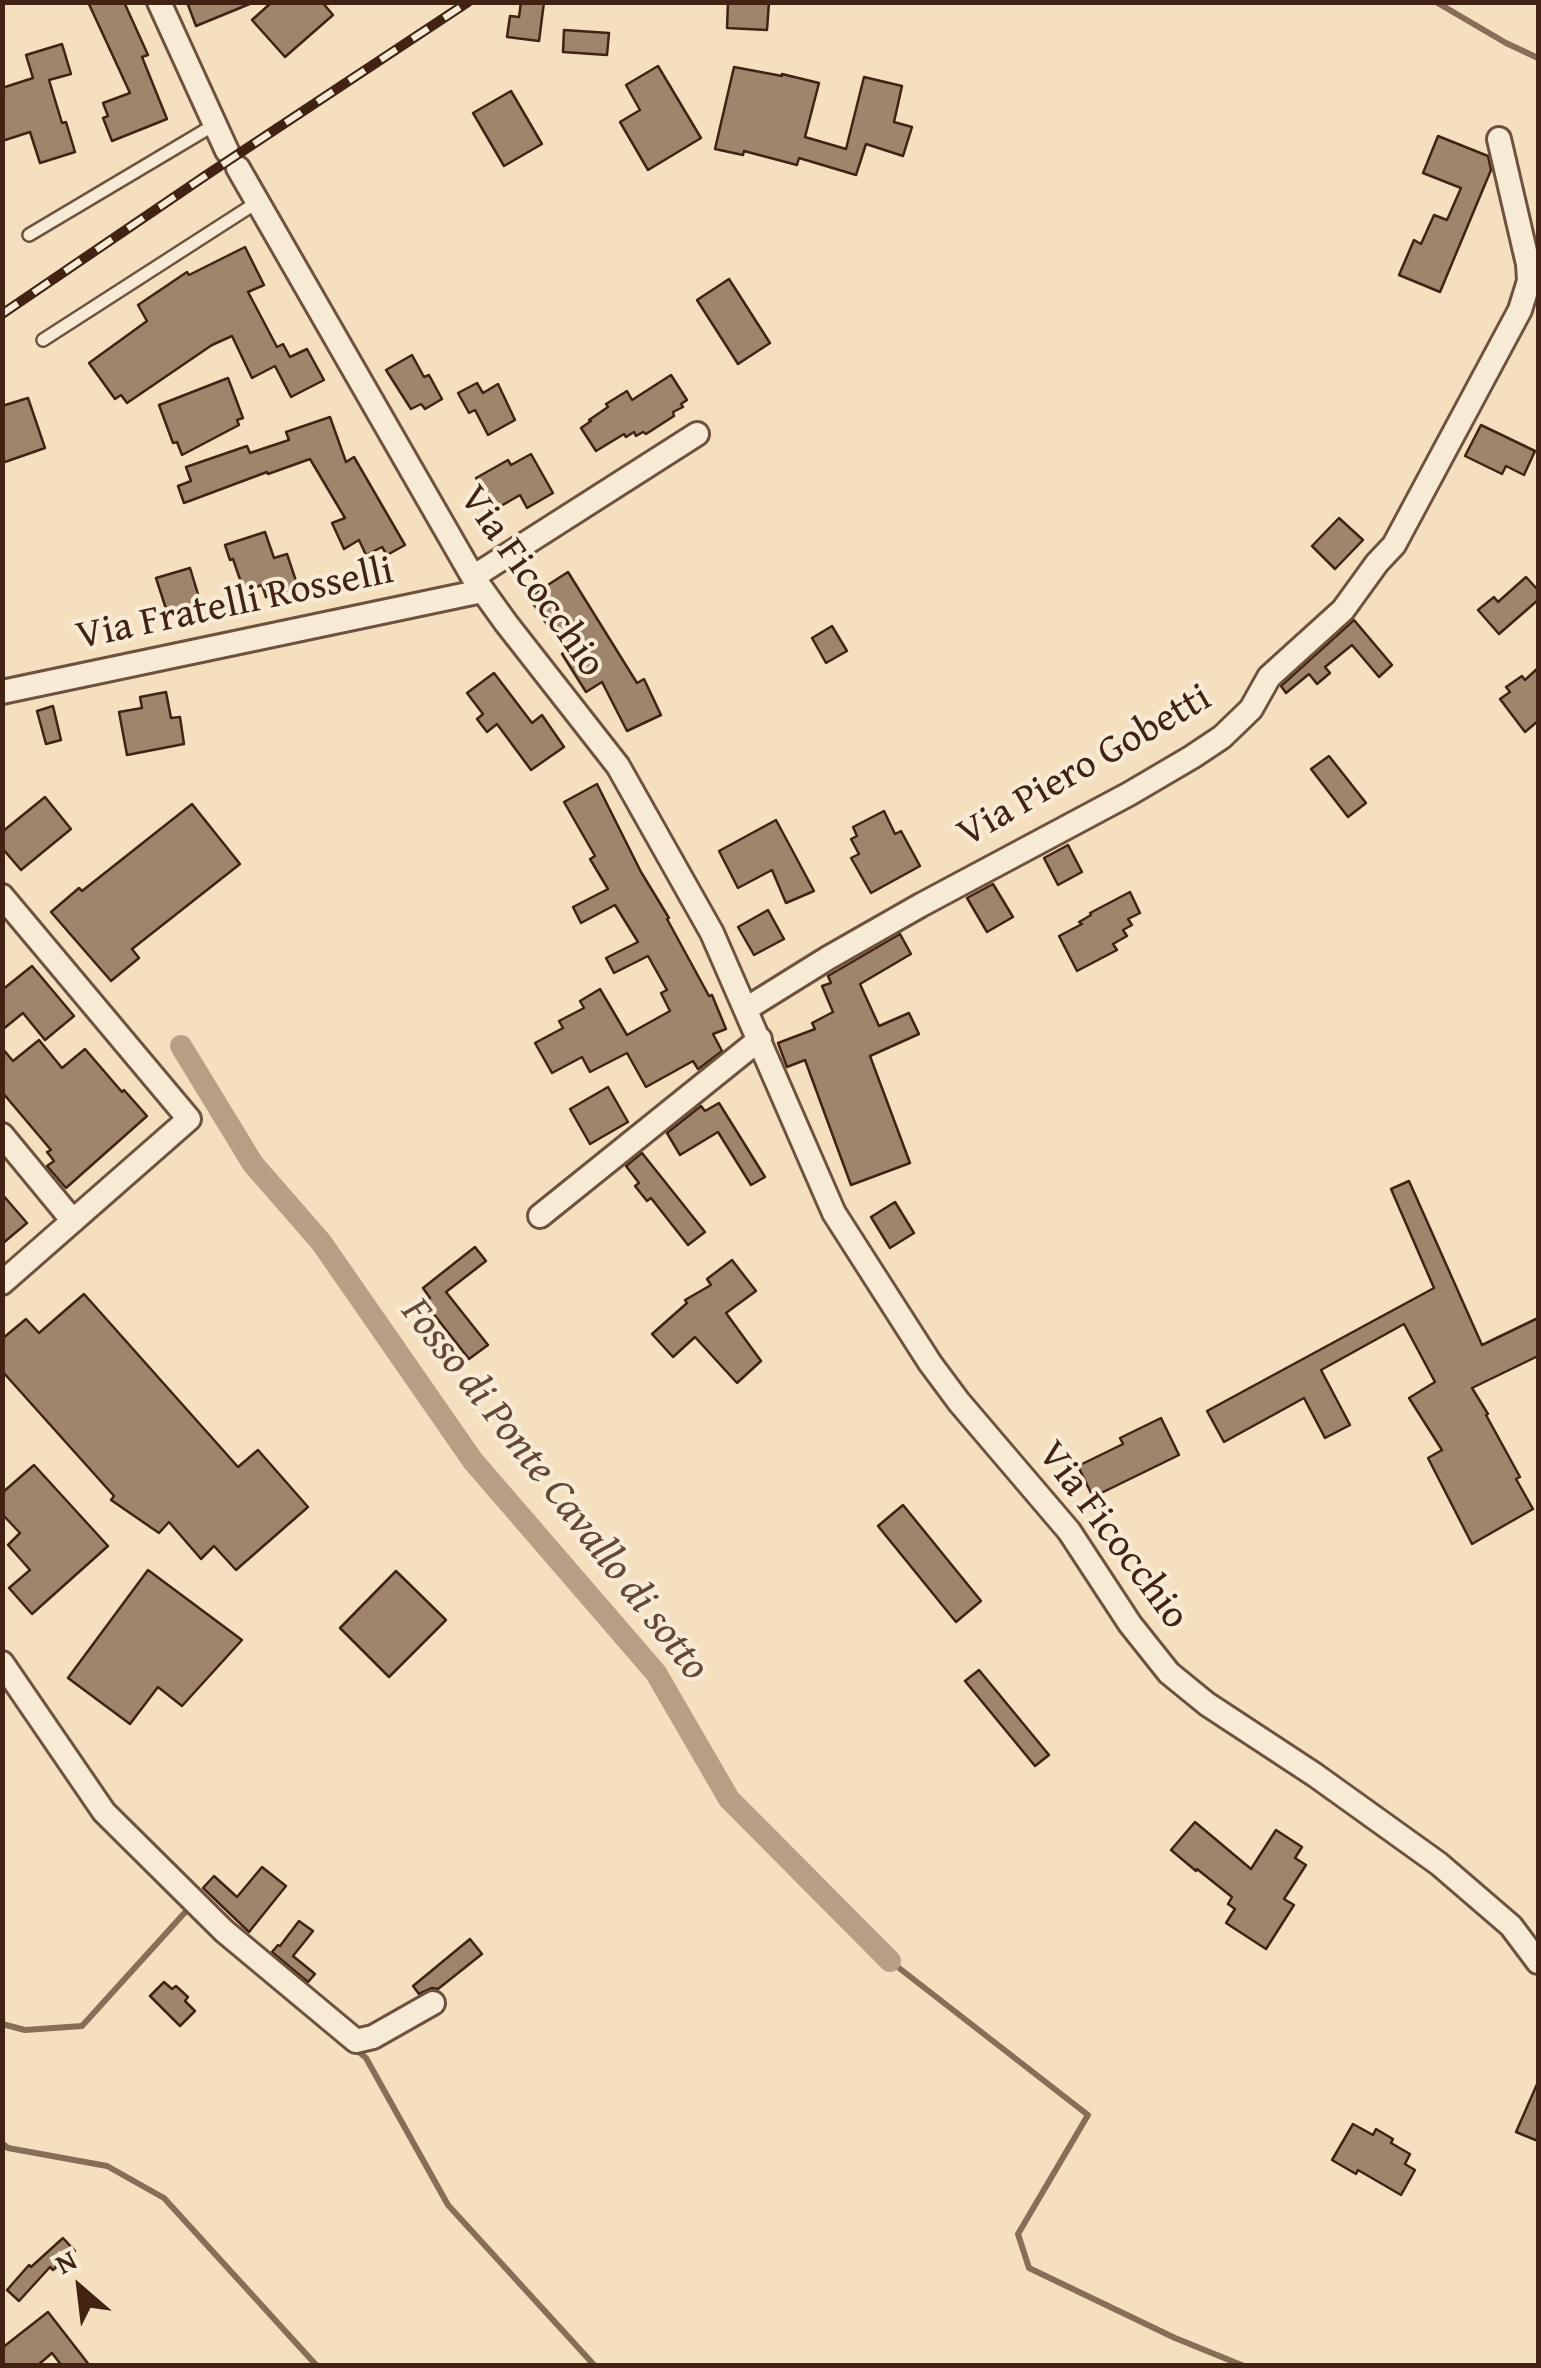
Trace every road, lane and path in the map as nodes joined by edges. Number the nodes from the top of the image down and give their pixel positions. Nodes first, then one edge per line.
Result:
1 (159, 2) edge
2 (214, 125) junction
3 (1499, 139) dead end
4 (259, 201) junction
5 (29, 235) dead end
6 (43, 340) dead end
7 (697, 434) dead end
8 (478, 584) junction
9 (2, 692) edge
10 (2, 896) edge
11 (746, 1009) junction
12 (760, 1039) junction
13 (2, 1135) edge
14 (540, 1216) dead end
15 (72, 1221) junction
16 (2, 1283) edge
17 (2, 1663) edge
18 (1538, 1962) edge
19 (434, 2003) dead end

1 - 2 street, Via Ficocchio
2 - 4 street, Via Ficocchio
2 - 5 lane
3 - 11 street, Via Piero Gobetti
4 - 6 lane
4 - 8 street, Via Ficocchio
7 - 8 street
8 - 9 street, Via Fratelli Rosselli
8 - 11 street, Via Ficocchio
10 - 15 street
11 - 12 street, Via Ficocchio
12 - 14 street
12 - 18 street, Via Ficocchio
13 - 15 street
15 - 16 street
17 - 19 street

